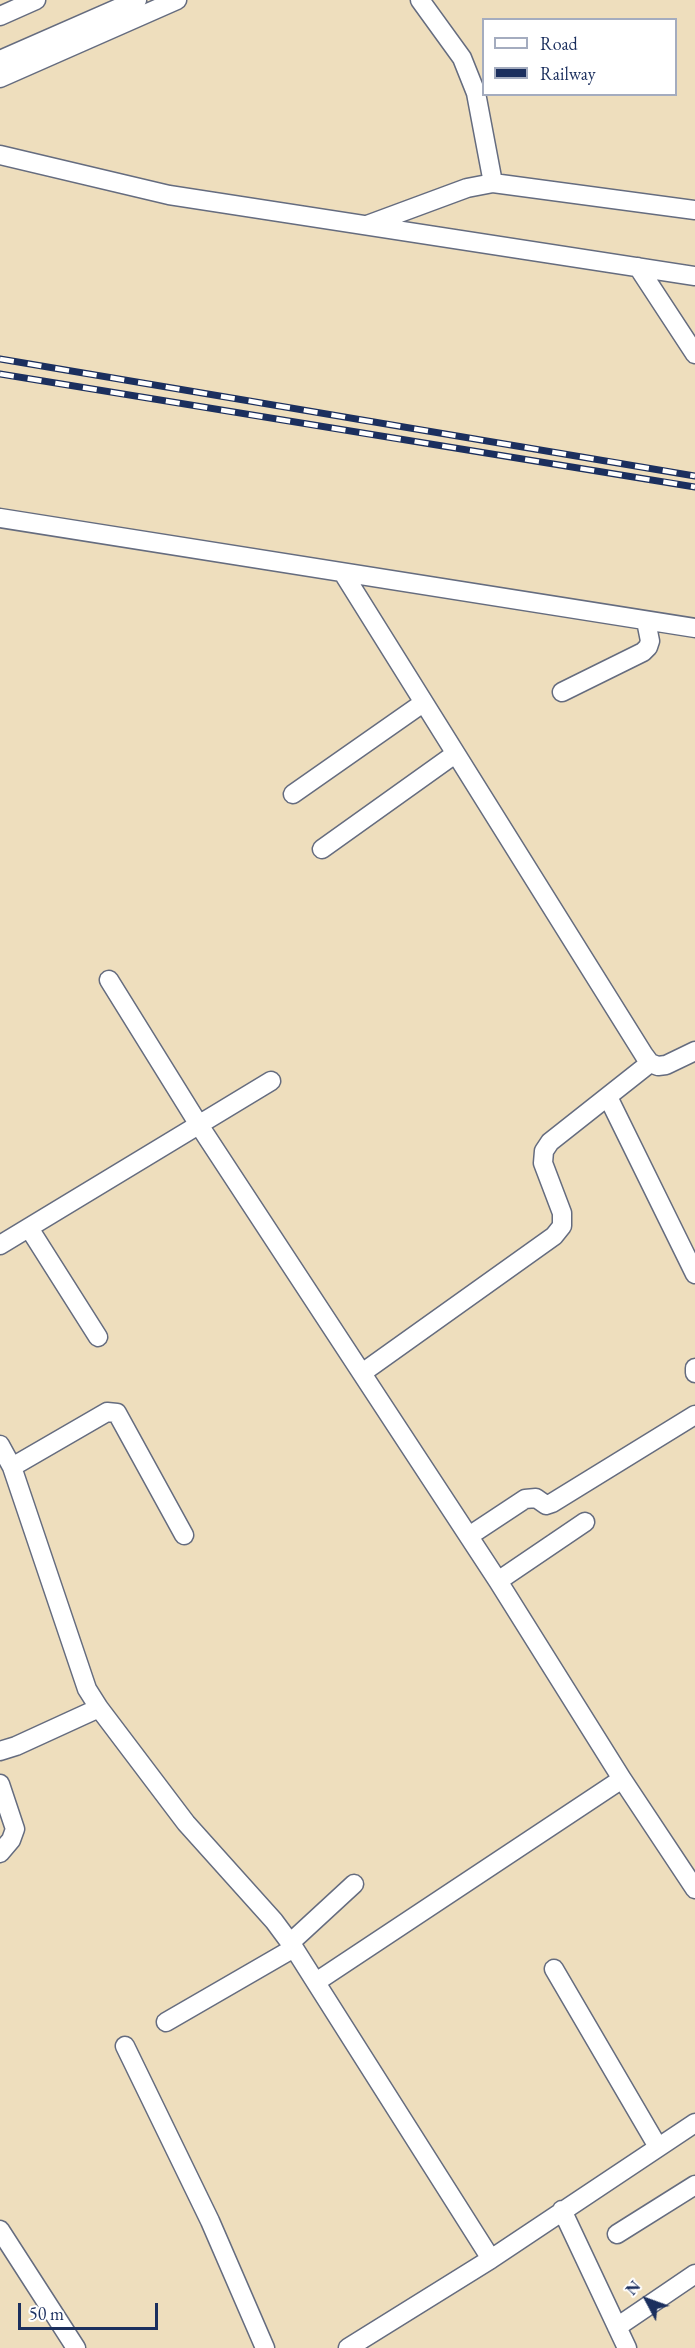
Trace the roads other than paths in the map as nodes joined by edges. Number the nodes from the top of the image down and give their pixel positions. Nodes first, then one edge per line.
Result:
1 (36, 0) edge
2 (137, 0) edge
3 (177, 0) edge
4 (420, 0) edge
5 (106, 14) edge
6 (0, 16) edge
7 (0, 60) edge
8 (0, 78) edge
9 (0, 155) edge
10 (493, 183) junction
11 (695, 210) edge
12 (365, 225) junction
13 (638, 267) junction
14 (695, 276) edge
15 (695, 354) edge
16 (0, 518) edge
17 (343, 573) junction
18 (646, 621) junction
19 (695, 628) edge
20 (561, 692) dead end
21 (423, 703) junction
22 (455, 754) junction
23 (293, 794) dead end
24 (322, 849) dead end
25 (109, 980) dead end
26 (695, 1051) edge
27 (650, 1063) junction
28 (271, 1081) dead end
29 (608, 1097) junction
30 (199, 1125) junction
31 (28, 1228) junction
32 (0, 1245) edge
33 (695, 1274) edge
34 (98, 1337) dead end
35 (695, 1368) edge
36 (362, 1372) junction
37 (695, 1373) edge
38 (695, 1415) edge
39 (0, 1444) edge
40 (12, 1467) junction
41 (585, 1522) dead end
42 (184, 1535) dead end
43 (469, 1536) junction
44 (498, 1581) junction
45 (99, 1708) junction
46 (0, 1751) edge
47 (622, 1779) junction
48 (0, 1784) edge
49 (0, 1853) edge
50 (354, 1884) dead end
51 (695, 1889) edge
52 (292, 1946) junction
53 (554, 1969) dead end
54 (316, 1982) junction
55 (166, 2022) dead end
56 (125, 2046) dead end
57 (695, 2123) edge
58 (658, 2147) junction
59 (695, 2185) edge
60 (562, 2210) junction
61 (0, 2230) edge
62 (617, 2234) dead end
63 (491, 2259) junction
64 (695, 2274) edge
65 (617, 2327) junction
66 (76, 2348) edge
67 (265, 2348) edge
68 (348, 2348) edge
69 (627, 2348) edge

1 - 6 street
2 - 5 street
3 - 5 street
4 - 10 street
5 - 7 street
5 - 8 street
9 - 12 street
10 - 11 street
10 - 12 street
12 - 13 street
13 - 14 street
13 - 15 street
16 - 17 street
17 - 18 street
17 - 21 street
18 - 19 street
18 - 20 street
21 - 22 street
21 - 23 street
22 - 24 street
22 - 27 street
25 - 30 street
26 - 27 street
27 - 29 street
28 - 30 street
29 - 33 street
29 - 36 street
30 - 31 street
30 - 36 street
31 - 32 street
31 - 34 street
35 - 37 street
36 - 43 street
38 - 43 street
39 - 40 street
40 - 42 street
40 - 45 street
41 - 44 street
43 - 44 street
44 - 47 street
45 - 46 street
45 - 52 street
47 - 51 street
47 - 54 street
48 - 49 street
50 - 52 street
52 - 54 street
52 - 55 street
53 - 58 street
54 - 63 street
56 - 67 street
57 - 58 street
58 - 60 street
59 - 62 street
60 - 63 street
60 - 65 street
61 - 66 street
63 - 68 street
64 - 65 street
65 - 69 street

